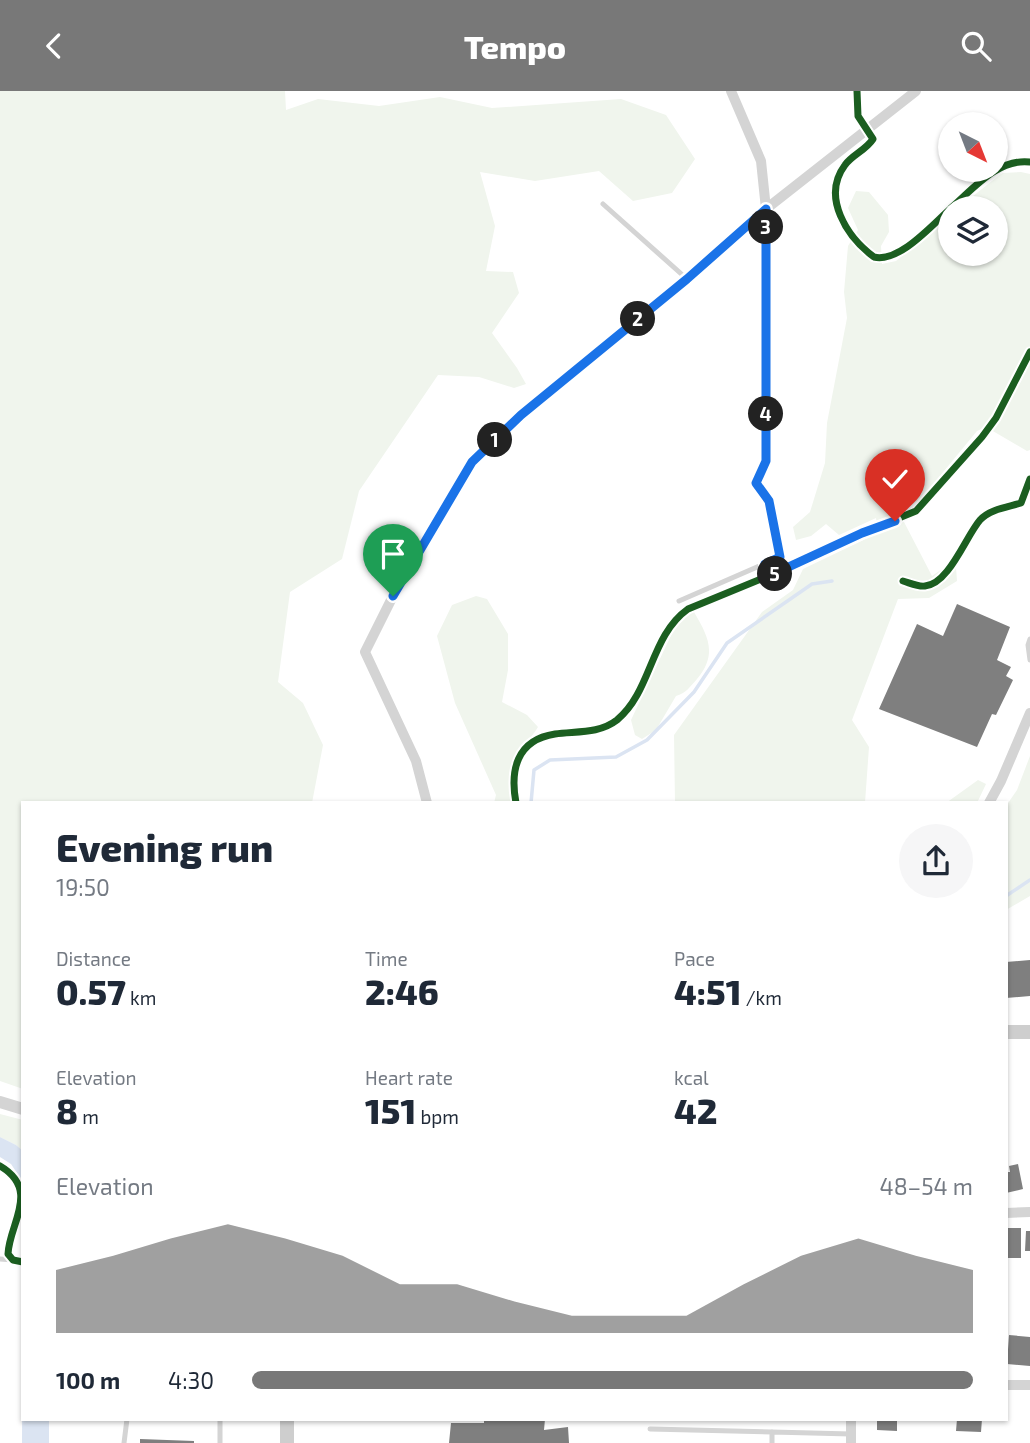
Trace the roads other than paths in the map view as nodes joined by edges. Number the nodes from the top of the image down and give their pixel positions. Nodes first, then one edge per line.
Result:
1 (731, 91) edge
2 (916, 91) edge
3 (603, 204) dead end
4 (766, 209) junction
5 (687, 279) junction
6 (756, 483) joint
7 (679, 601) dead end
8 (1030, 639) edge
9 (1030, 660) edge
10 (1030, 713) edge
11 (426, 801) edge
12 (990, 801) edge
13 (1008, 1032) edge
14 (1030, 1032) edge
15 (0, 1102) edge
16 (21, 1108) edge
17 (1030, 1212) edge
18 (1008, 1213) edge
19 (0, 1259) edge
20 (12, 1260) dead end
21 (1008, 1385) edge
22 (1030, 1385) edge
23 (127, 1421) edge
24 (220, 1421) edge
25 (286, 1421) edge
26 (851, 1421) edge
27 (650, 1429) dead end
28 (772, 1432) junction
29 (851, 1439) edge
30 (124, 1443) edge
31 (220, 1443) edge
32 (287, 1443) edge
33 (772, 1443) edge

1 - 4 street
2 - 4 street
3 - 5 lane
4 - 5 street
4 - 6 street
5 - 11 street
6 - 7 lane
8 - 9 lane
10 - 12 street
13 - 14 main road
15 - 16 street
17 - 18 street
19 - 20 lane
21 - 22 street
23 - 30 lane
24 - 31 lane
25 - 32 main road
26 - 29 street
27 - 28 lane
28 - 29 lane
28 - 33 lane

